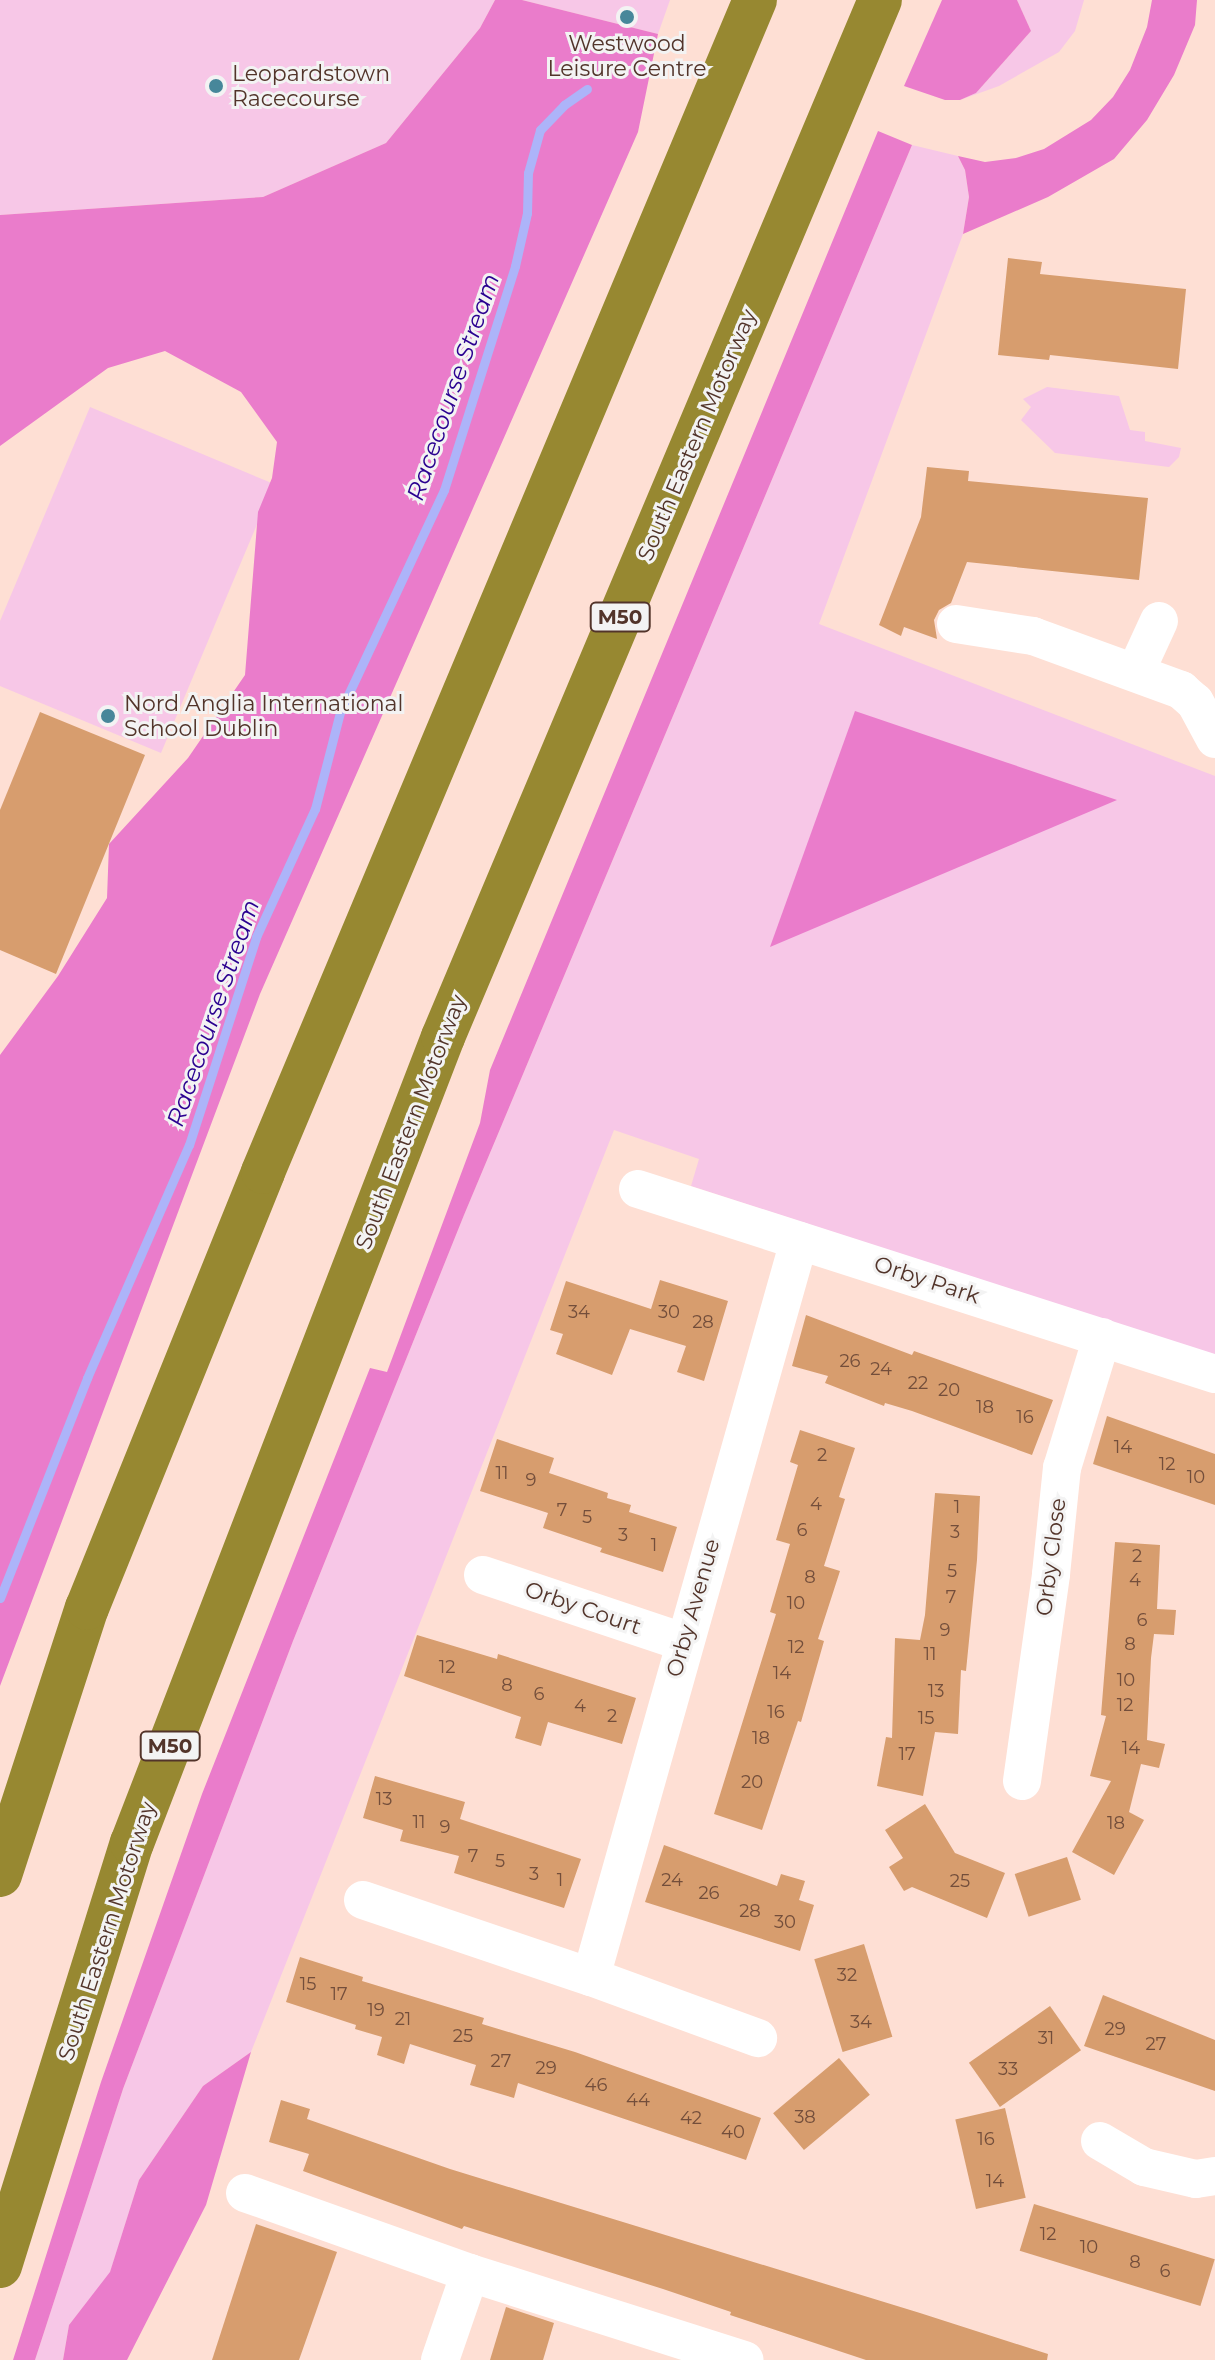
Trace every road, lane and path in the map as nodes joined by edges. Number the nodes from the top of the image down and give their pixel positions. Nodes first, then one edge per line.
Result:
1 (755, 0) edge
2 (880, 0) edge
3 (1159, 621) dead end
4 (956, 624) dead end
5 (1136, 671) junction
6 (1215, 739) edge
7 (638, 1189) dead end
8 (799, 1241) junction
9 (1102, 1337) junction
10 (1215, 1374) edge
11 (483, 1575) dead end
12 (683, 1642) junction
13 (1022, 1781) dead end
14 (0, 1875) edge
15 (363, 1900) dead end
16 (591, 1977) junction
17 (758, 2038) dead end
18 (1100, 2141) dead end
19 (1215, 2176) edge
20 (245, 2193) dead end
21 (0, 2266) edge
22 (470, 2273) junction
23 (730, 2358) edge
24 (440, 2360) edge

1 - 14 highway
2 - 21 highway, South Eastern Motorway / M50
3 - 5 street
4 - 5 street
5 - 6 street
7 - 8 street, Orby Park
8 - 9 street, Orby Park
8 - 12 street, Orby Avenue
9 - 10 street, Orby Park
9 - 13 street, Orby Close
11 - 12 street, Orby Court
12 - 16 street, Orby Avenue
15 - 16 street
16 - 17 street
18 - 19 street
20 - 22 street
22 - 23 street
22 - 24 street

